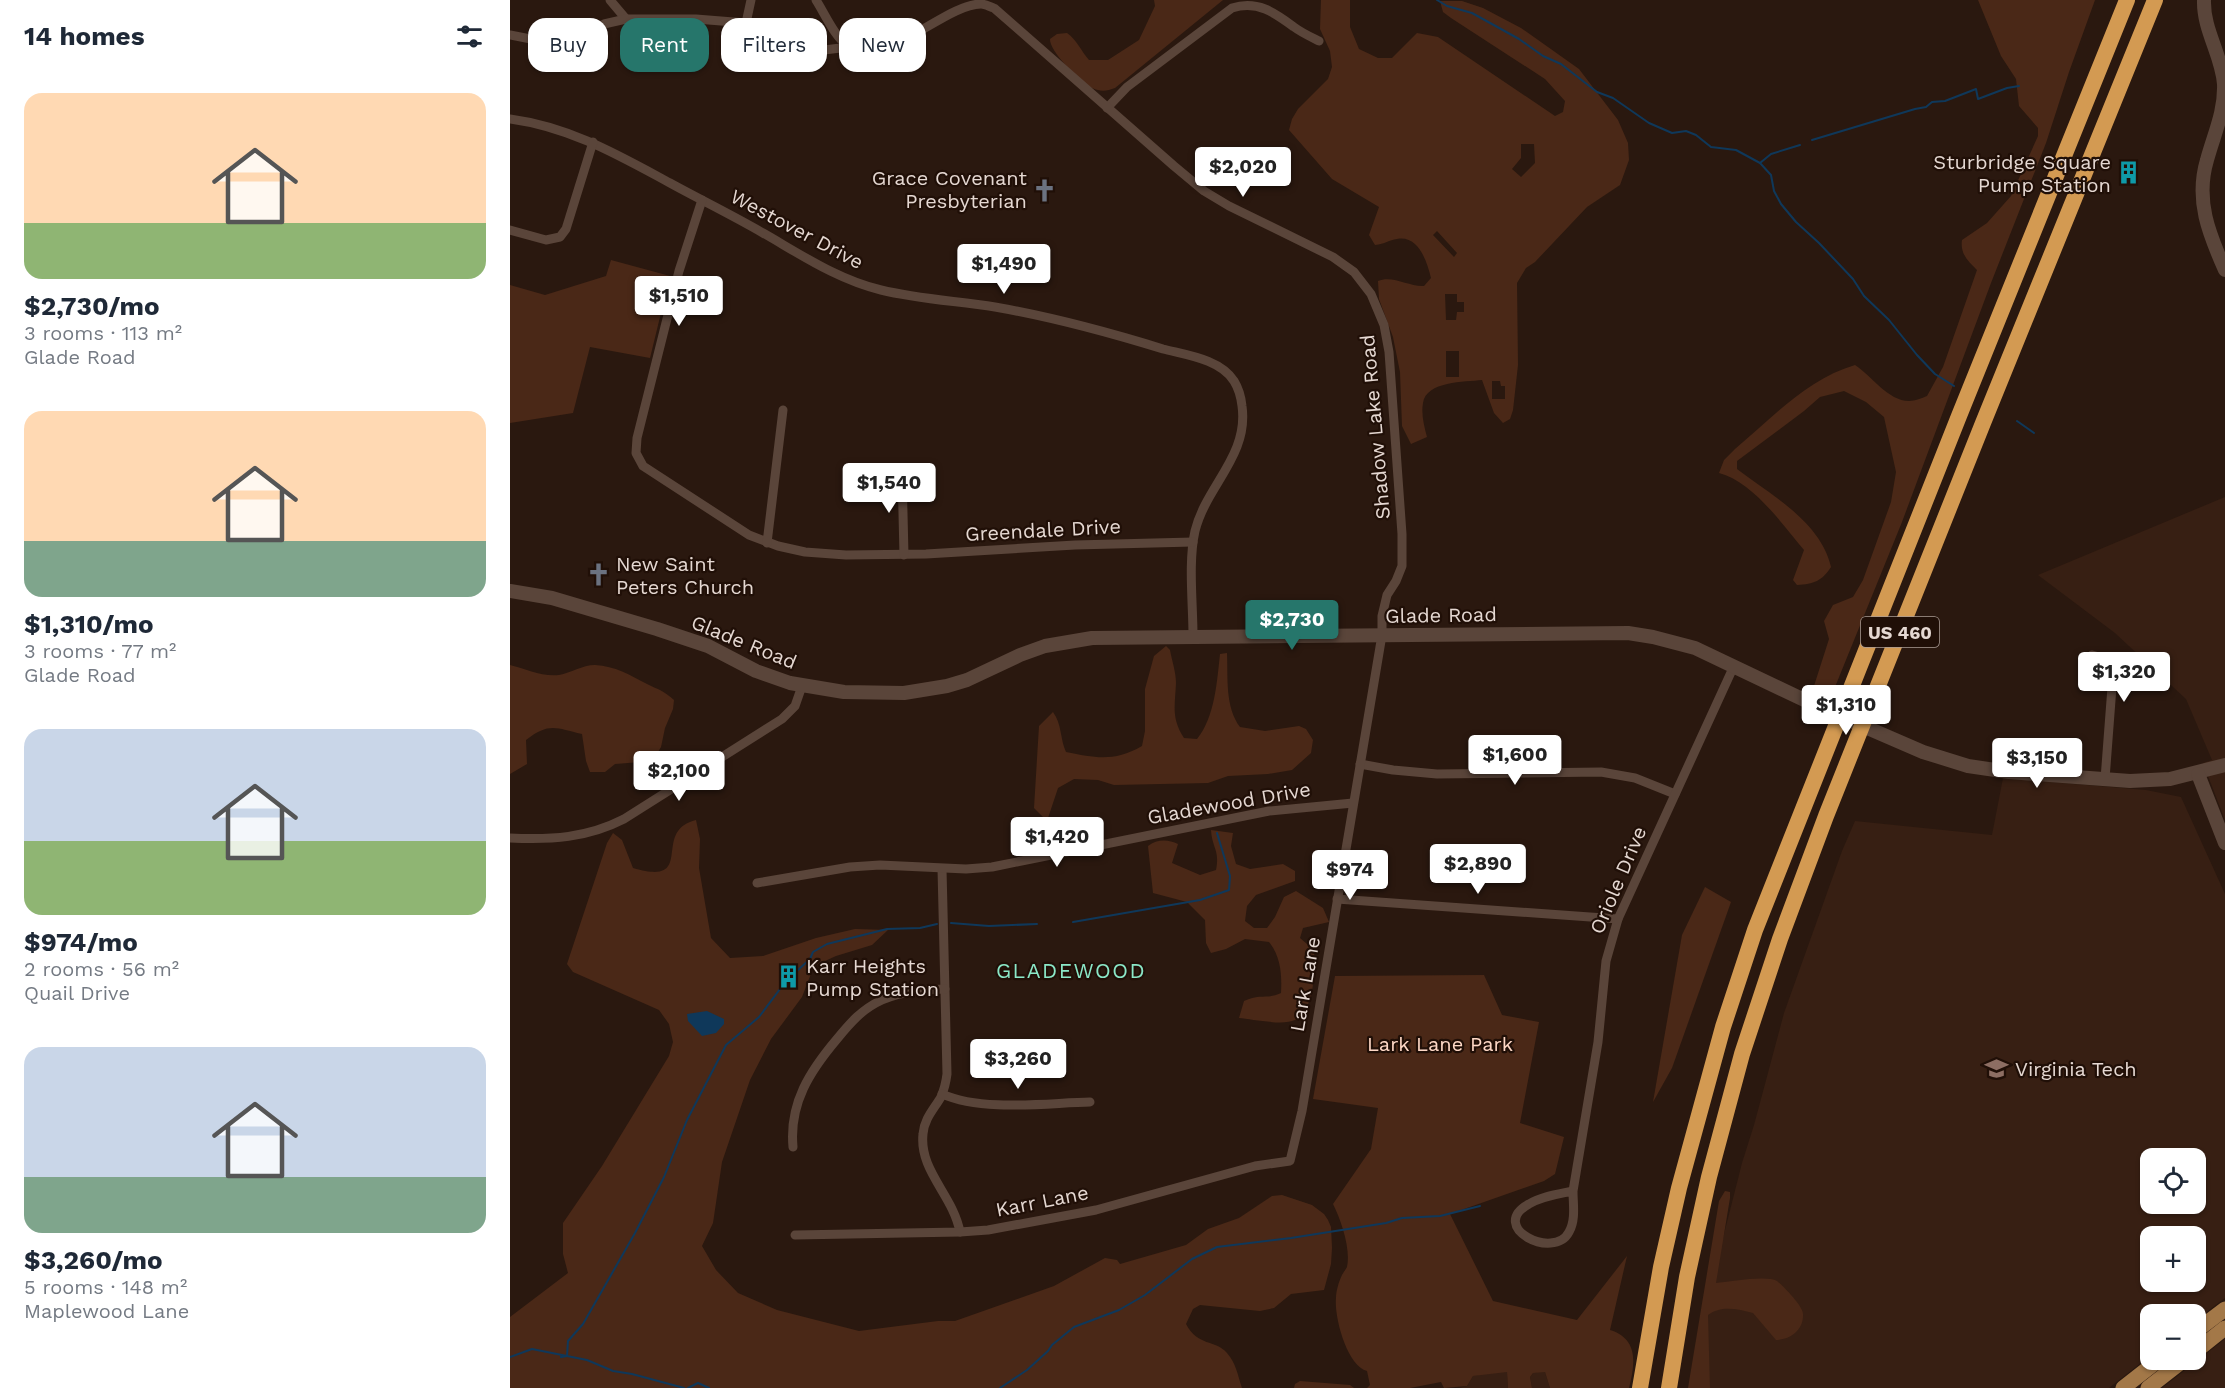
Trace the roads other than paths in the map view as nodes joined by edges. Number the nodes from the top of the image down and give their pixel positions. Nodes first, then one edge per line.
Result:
1 (610, 0) edge
2 (751, 0) edge
3 (816, 0) edge
4 (2127, 0) edge
5 (2155, 0) edge
6 (2204, 0) edge
7 (981, 2) edge
8 (996, 4) edge
9 (625, 18) edge
10 (747, 18) edge
11 (620, 20) edge
12 (926, 28) edge
13 (510, 35) edge
14 (839, 35) edge
15 (1319, 41) dead end
16 (1107, 108) junction
17 (510, 119) edge
18 (593, 142) junction
19 (702, 200) junction
20 (510, 230) edge
21 (2225, 270) edge
22 (783, 410) dead end
23 (902, 472) dead end
24 (1193, 542) junction
25 (767, 543) junction
26 (904, 555) junction
27 (510, 591) edge
28 (1382, 635) junction
29 (1193, 636) junction
30 (2092, 655) dead end
31 (1733, 668) junction
32 (802, 686) junction
33 (1360, 764) junction
34 (2225, 765) edge
35 (2198, 774) junction
36 (2105, 779) junction
37 (1675, 794) junction
38 (1353, 803) junction
39 (510, 838) edge
40 (2225, 843) edge
41 (942, 869) junction
42 (756, 883) dead end
43 (1337, 899) junction
44 (1618, 918) junction
45 (945, 989) junction
46 (942, 1094) junction
47 (1090, 1102) dead end
48 (793, 1147) dead end
49 (1290, 1161) joint
50 (1573, 1191) junction
51 (960, 1232) junction
52 (795, 1235) dead end
53 (2225, 1309) edge
54 (2206, 1323) edge
55 (2225, 1328) edge
56 (2206, 1343) edge
57 (1674, 1353) junction
58 (2146, 1370) edge
59 (2171, 1370) edge
60 (1640, 1388) edge
61 (1669, 1388) edge
62 (1677, 1388) edge
63 (2123, 1388) edge
64 (2148, 1388) edge

1 - 9 street
2 - 10 street
3 - 14 street
4 - 60 highway, US 460
5 - 57 highway, US 460
6 - 21 street
7 - 8 street, Shadow Lake Road
7 - 12 street, Shadow Lake Road
8 - 16 street, Shadow Lake Road
11 - 13 street, Shadow Lake Road
15 - 16 street
16 - 28 street, Shadow Lake Road
17 - 18 street, Westover Drive
18 - 19 street, Westover Drive
18 - 20 street
19 - 24 street, Westover Drive
19 - 25 street, Greendale Drive
22 - 25 street
23 - 26 street
24 - 26 street, Greendale Drive
24 - 29 street, Westover Drive
25 - 26 street, Greendale Drive
27 - 32 street, Glade Road
28 - 29 street, Glade Road
28 - 31 street, Glade Road
28 - 33 street, Lark Lane
29 - 32 street, Glade Road
30 - 36 street
31 - 36 street, Glade Road
31 - 37 street, Oriole Drive
32 - 39 street
33 - 37 street
33 - 38 street, Lark Lane
34 - 35 street, Glade Road
35 - 36 street, Glade Road
35 - 40 street
37 - 44 street, Oriole Drive
38 - 41 street, Gladewood Drive
38 - 43 street, Lark Lane
41 - 42 street, Gladewood Drive
41 - 45 street
43 - 44 street
43 - 49 street, Lark Lane
44 - 50 street, Oriole Drive
45 - 46 street
45 - 48 street
46 - 47 street
46 - 51 street
49 - 51 street, Karr Lane
50 - 50 street, Oriole Drive
51 - 52 street, Karr Lane
53 - 54 main road
55 - 56 main road
57 - 61 highway, US 460
57 - 62 highway
58 - 63 main road
59 - 64 main road

